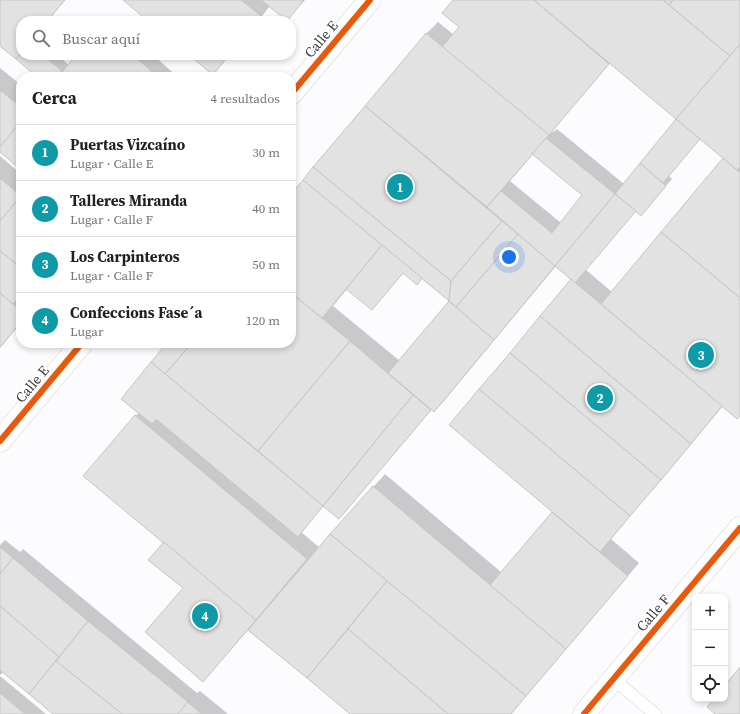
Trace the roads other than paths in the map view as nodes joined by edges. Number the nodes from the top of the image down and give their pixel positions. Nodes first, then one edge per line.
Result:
1 (370, 0) edge
2 (296, 88) edge
3 (78, 348) edge
4 (0, 441) edge
5 (740, 528) edge
6 (613, 679) junction
7 (584, 714) edge
8 (655, 714) edge

1 - 2 street, Calle E
3 - 4 street, Calle E
5 - 6 street, Calle F
6 - 7 street, Calle F
6 - 8 lane

